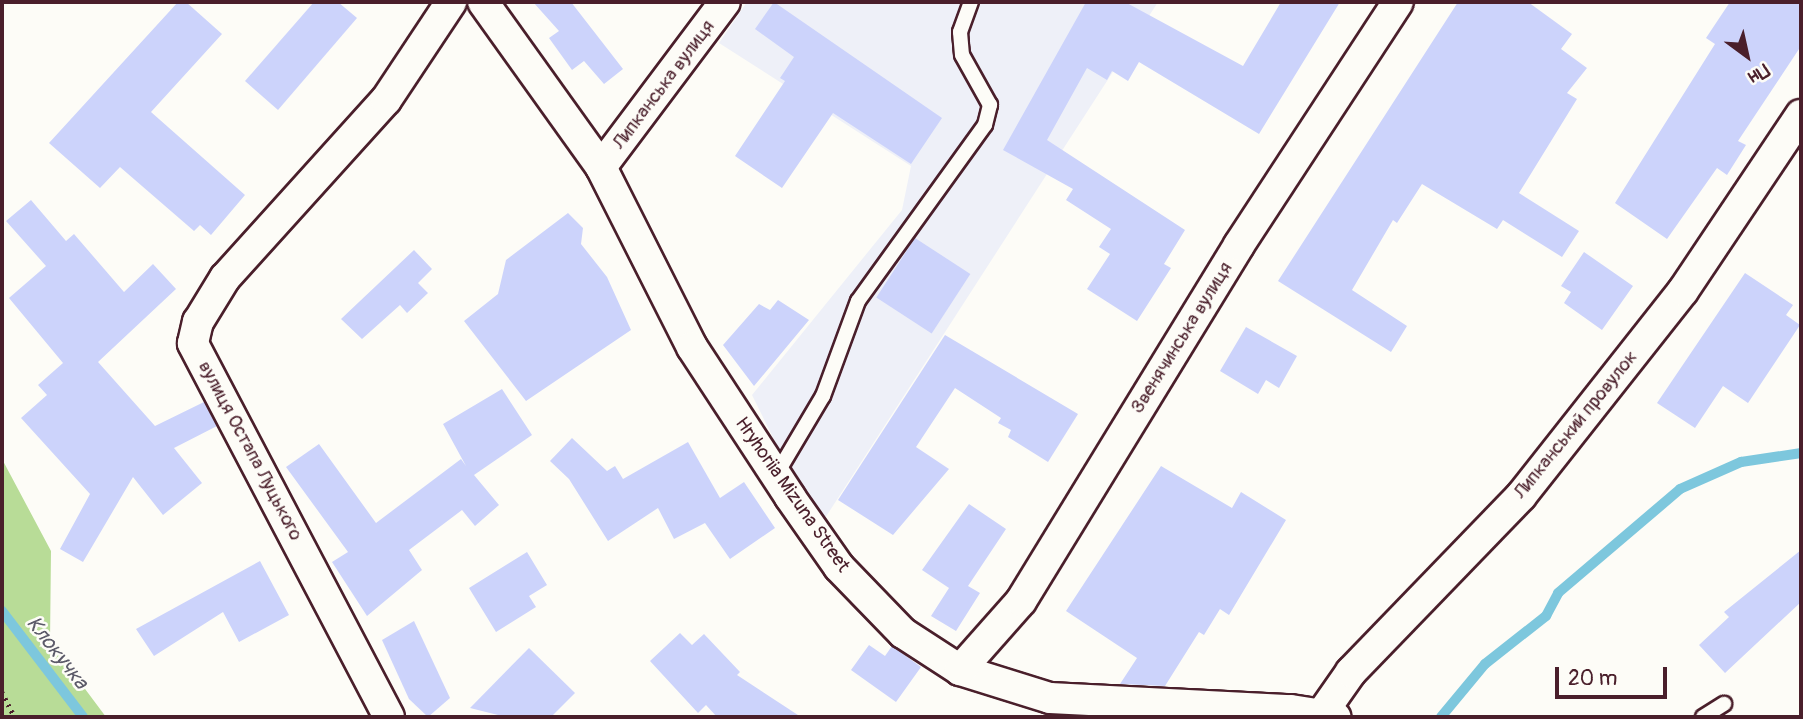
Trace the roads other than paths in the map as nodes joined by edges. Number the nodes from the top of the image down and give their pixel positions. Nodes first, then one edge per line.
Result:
1 (451, 2) edge
2 (483, 2) edge
3 (725, 2) edge
4 (971, 2) edge
5 (1398, 2) edge
6 (1801, 116) edge
7 (601, 167) junction
8 (776, 475) junction
9 (960, 670) junction
10 (1724, 704) dead end
11 (1329, 715) edge
12 (389, 717) edge
13 (1703, 717) edge

1 - 12 street, вулиця Остапа Луцького
2 - 7 street, Hryhoriia Mizuna Street
3 - 7 street, Липканська вулиця
4 - 8 lane
5 - 9 street, Звенячинська вулиця
6 - 11 street, Липканський провулок
7 - 8 street, Hryhoriia Mizuna Street
8 - 9 street, Hryhoriia Mizuna Street
9 - 11 street, Hryhoriia Mizuna Street
10 - 13 lane

